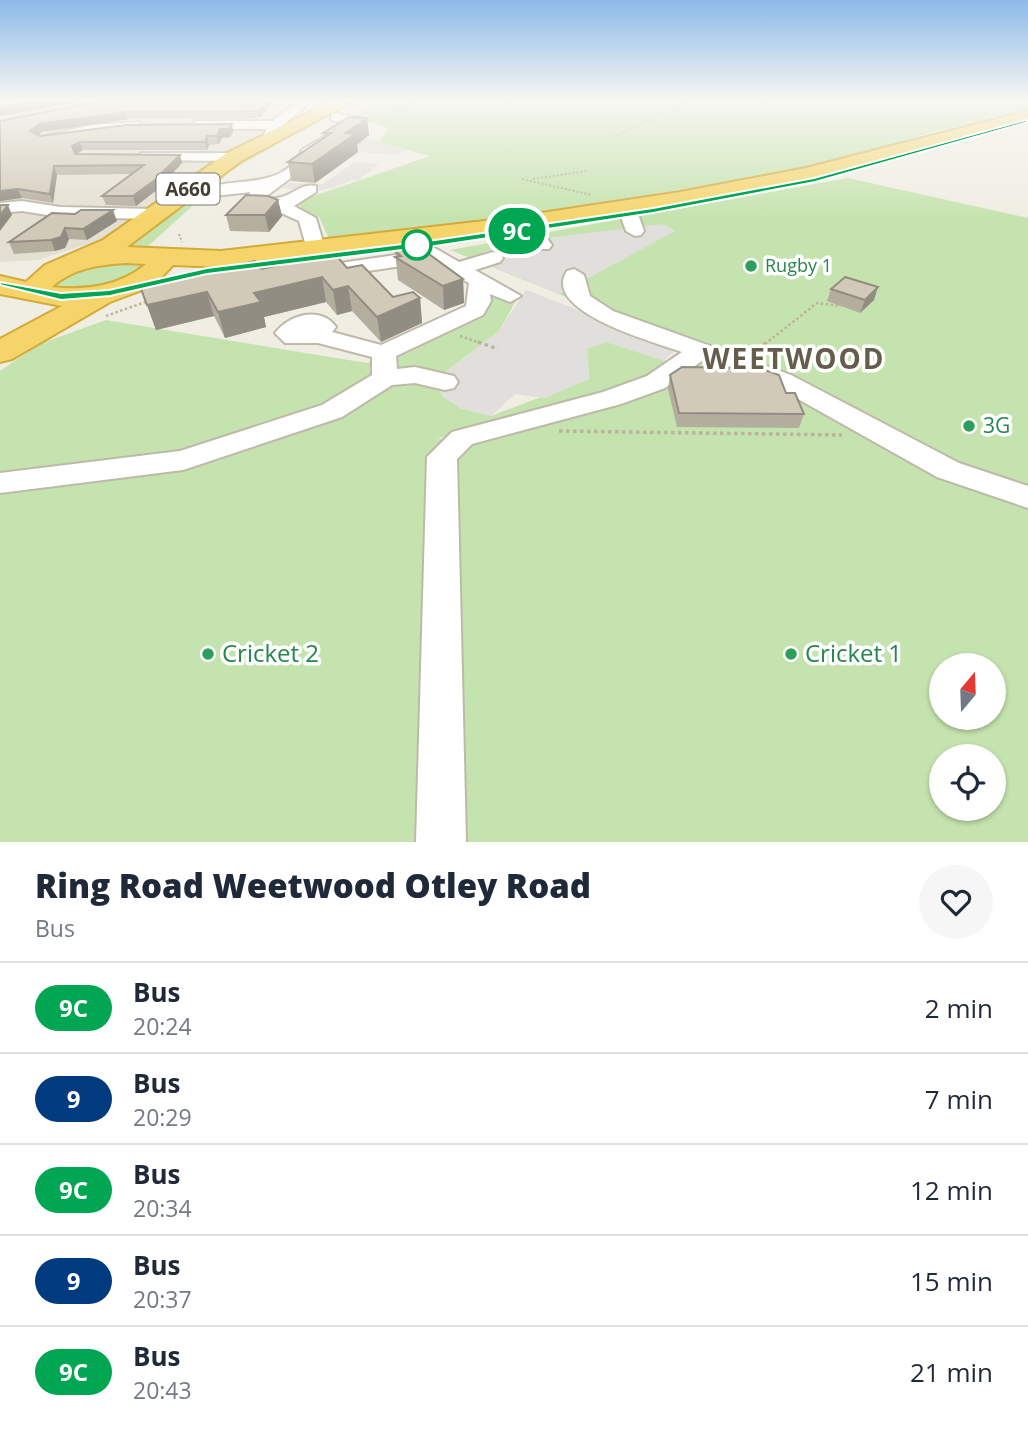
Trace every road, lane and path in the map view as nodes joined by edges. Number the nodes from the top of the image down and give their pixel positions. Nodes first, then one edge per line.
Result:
1 (259, 140) edge
2 (280, 140) edge
3 (328, 140) edge
4 (935, 140) edge
5 (961, 140) edge
6 (181, 141) edge
7 (125, 157) edge
8 (166, 157) junction
9 (234, 157) junction
10 (587, 171) dead end
11 (522, 179) dead end
12 (531, 180) junction
13 (269, 185) junction
14 (310, 189) dead end
15 (215, 191) junction
16 (0, 192) edge
17 (277, 205) junction
18 (22, 206) junction
19 (0, 208) edge
20 (155, 215) junction
21 (630, 218) junction
22 (425, 250) junction
23 (493, 258) dead end
24 (80, 260) junction
25 (314, 261) junction
26 (153, 266) junction
27 (0, 271) edge
28 (468, 275) junction
29 (575, 275) dead end
30 (0, 285) edge
31 (38, 293) junction
32 (110, 293) junction
33 (510, 296) dead end
34 (841, 306) dead end
35 (0, 328) edge
36 (438, 329) junction
37 (318, 336) dead end
38 (498, 349) dead end
39 (700, 351) junction
40 (0, 352) edge
41 (384, 365) junction
42 (742, 367) junction
43 (445, 382) dead end
44 (549, 431) dead end
45 (844, 435) dead end
46 (0, 483) edge
47 (1028, 497) edge
48 (441, 842) edge

1 - 9 highway, A660
2 - 15 highway, A660
3 - 13 street
4 - 21 highway
5 - 21 highway
6 - 8 street
7 - 8 street
8 - 9 street
9 - 20 highway, A660
10 - 12 path
11 - 12 path
12 - 21 path
13 - 15 street
13 - 17 street
14 - 17 street
15 - 26 highway, A660
16 - 18 street
17 - 25 street
18 - 19 street
18 - 20 street
20 - 24 highway, A660
21 - 22 highway
21 - 25 highway
22 - 25 street
22 - 26 highway
22 - 28 street
23 - 28 street
24 - 26 highway
24 - 27 highway
24 - 31 highway
25 - 26 highway
26 - 32 highway
28 - 33 street
28 - 36 street
29 - 39 street
30 - 31 highway
31 - 32 highway
31 - 35 highway
32 - 40 highway
34 - 42 path
36 - 38 path
36 - 41 street
37 - 41 street
39 - 42 street
39 - 48 street
41 - 43 street
41 - 46 street
42 - 47 street
44 - 45 path

